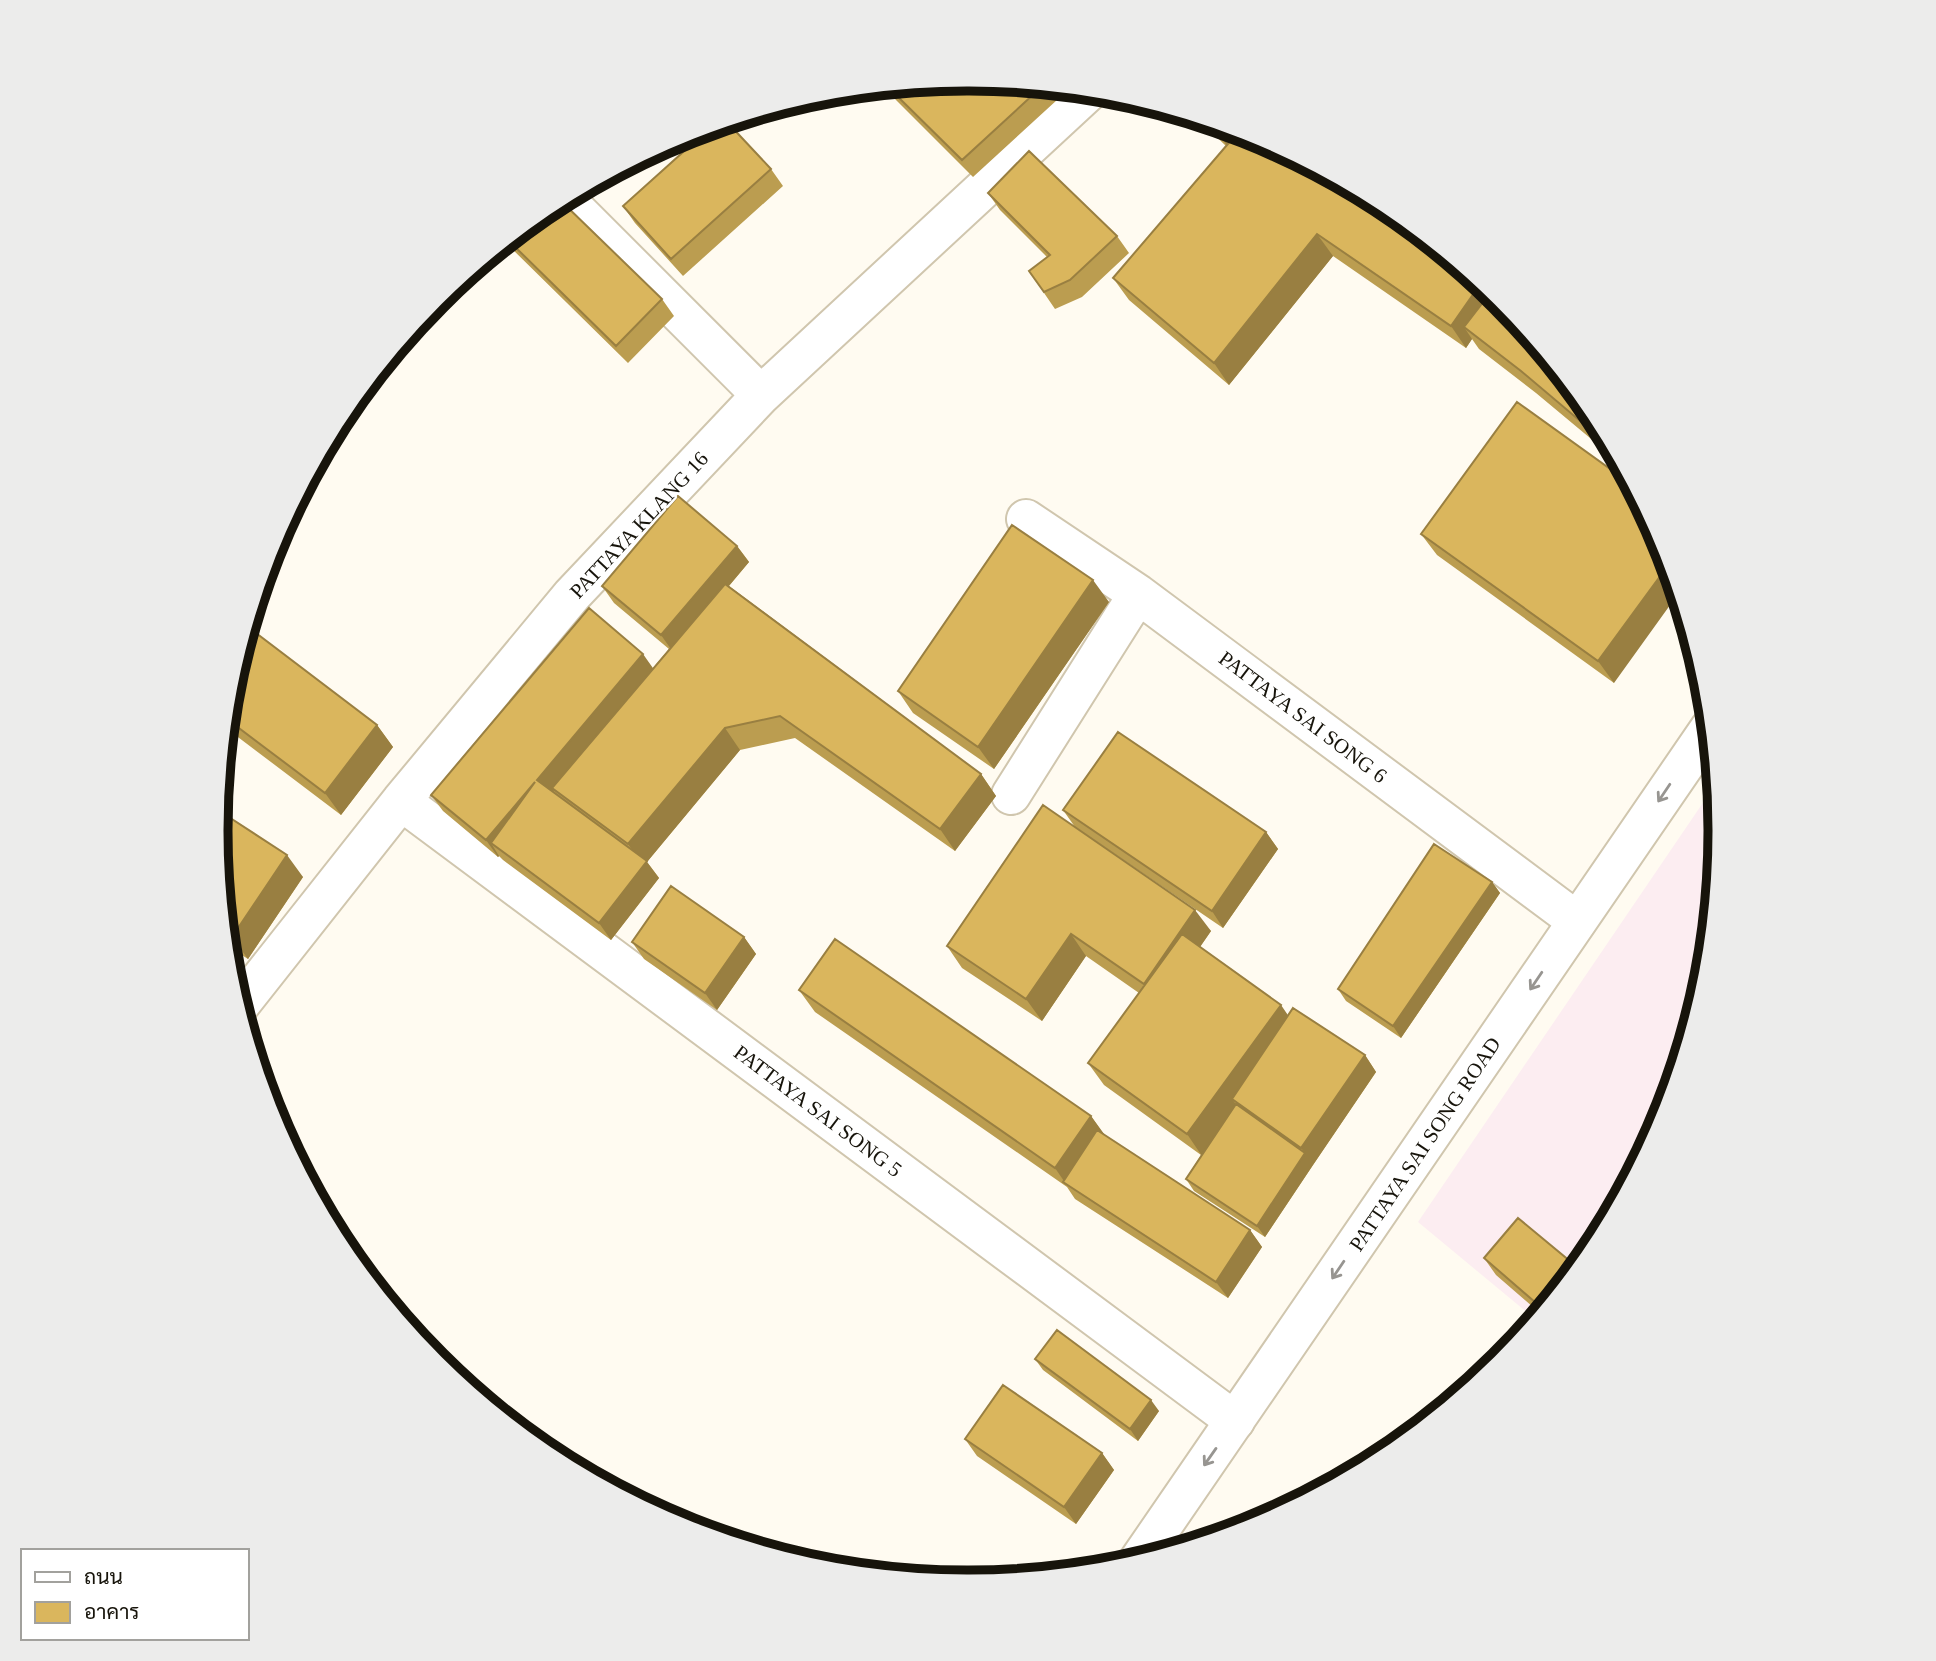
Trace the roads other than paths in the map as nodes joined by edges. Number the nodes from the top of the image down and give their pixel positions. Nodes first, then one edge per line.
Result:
1 (1080, 100) edge
2 (572, 206) edge
3 (761, 395) junction
4 (1026, 519) dead end
5 (1138, 594) junction
6 (1702, 740) edge
7 (1011, 795) dead end
8 (401, 801) junction
9 (1577, 921) junction
10 (248, 995) edge
11 (1235, 1421) junction
12 (1148, 1548) edge

1 - 3 street, PATTAYA KLANG 16
2 - 3 street
3 - 8 street, PATTAYA KLANG 16
4 - 5 street, PATTAYA SAI SONG 6
5 - 7 street
5 - 9 street, PATTAYA SAI SONG 6
6 -> 9 street, PATTAYA SAI SONG ROAD
8 - 10 street, PATTAYA KLANG 16
8 - 11 street, PATTAYA SAI SONG 5
9 -> 11 street, PATTAYA SAI SONG ROAD
11 -> 12 street, PATTAYA SAI SONG ROAD

